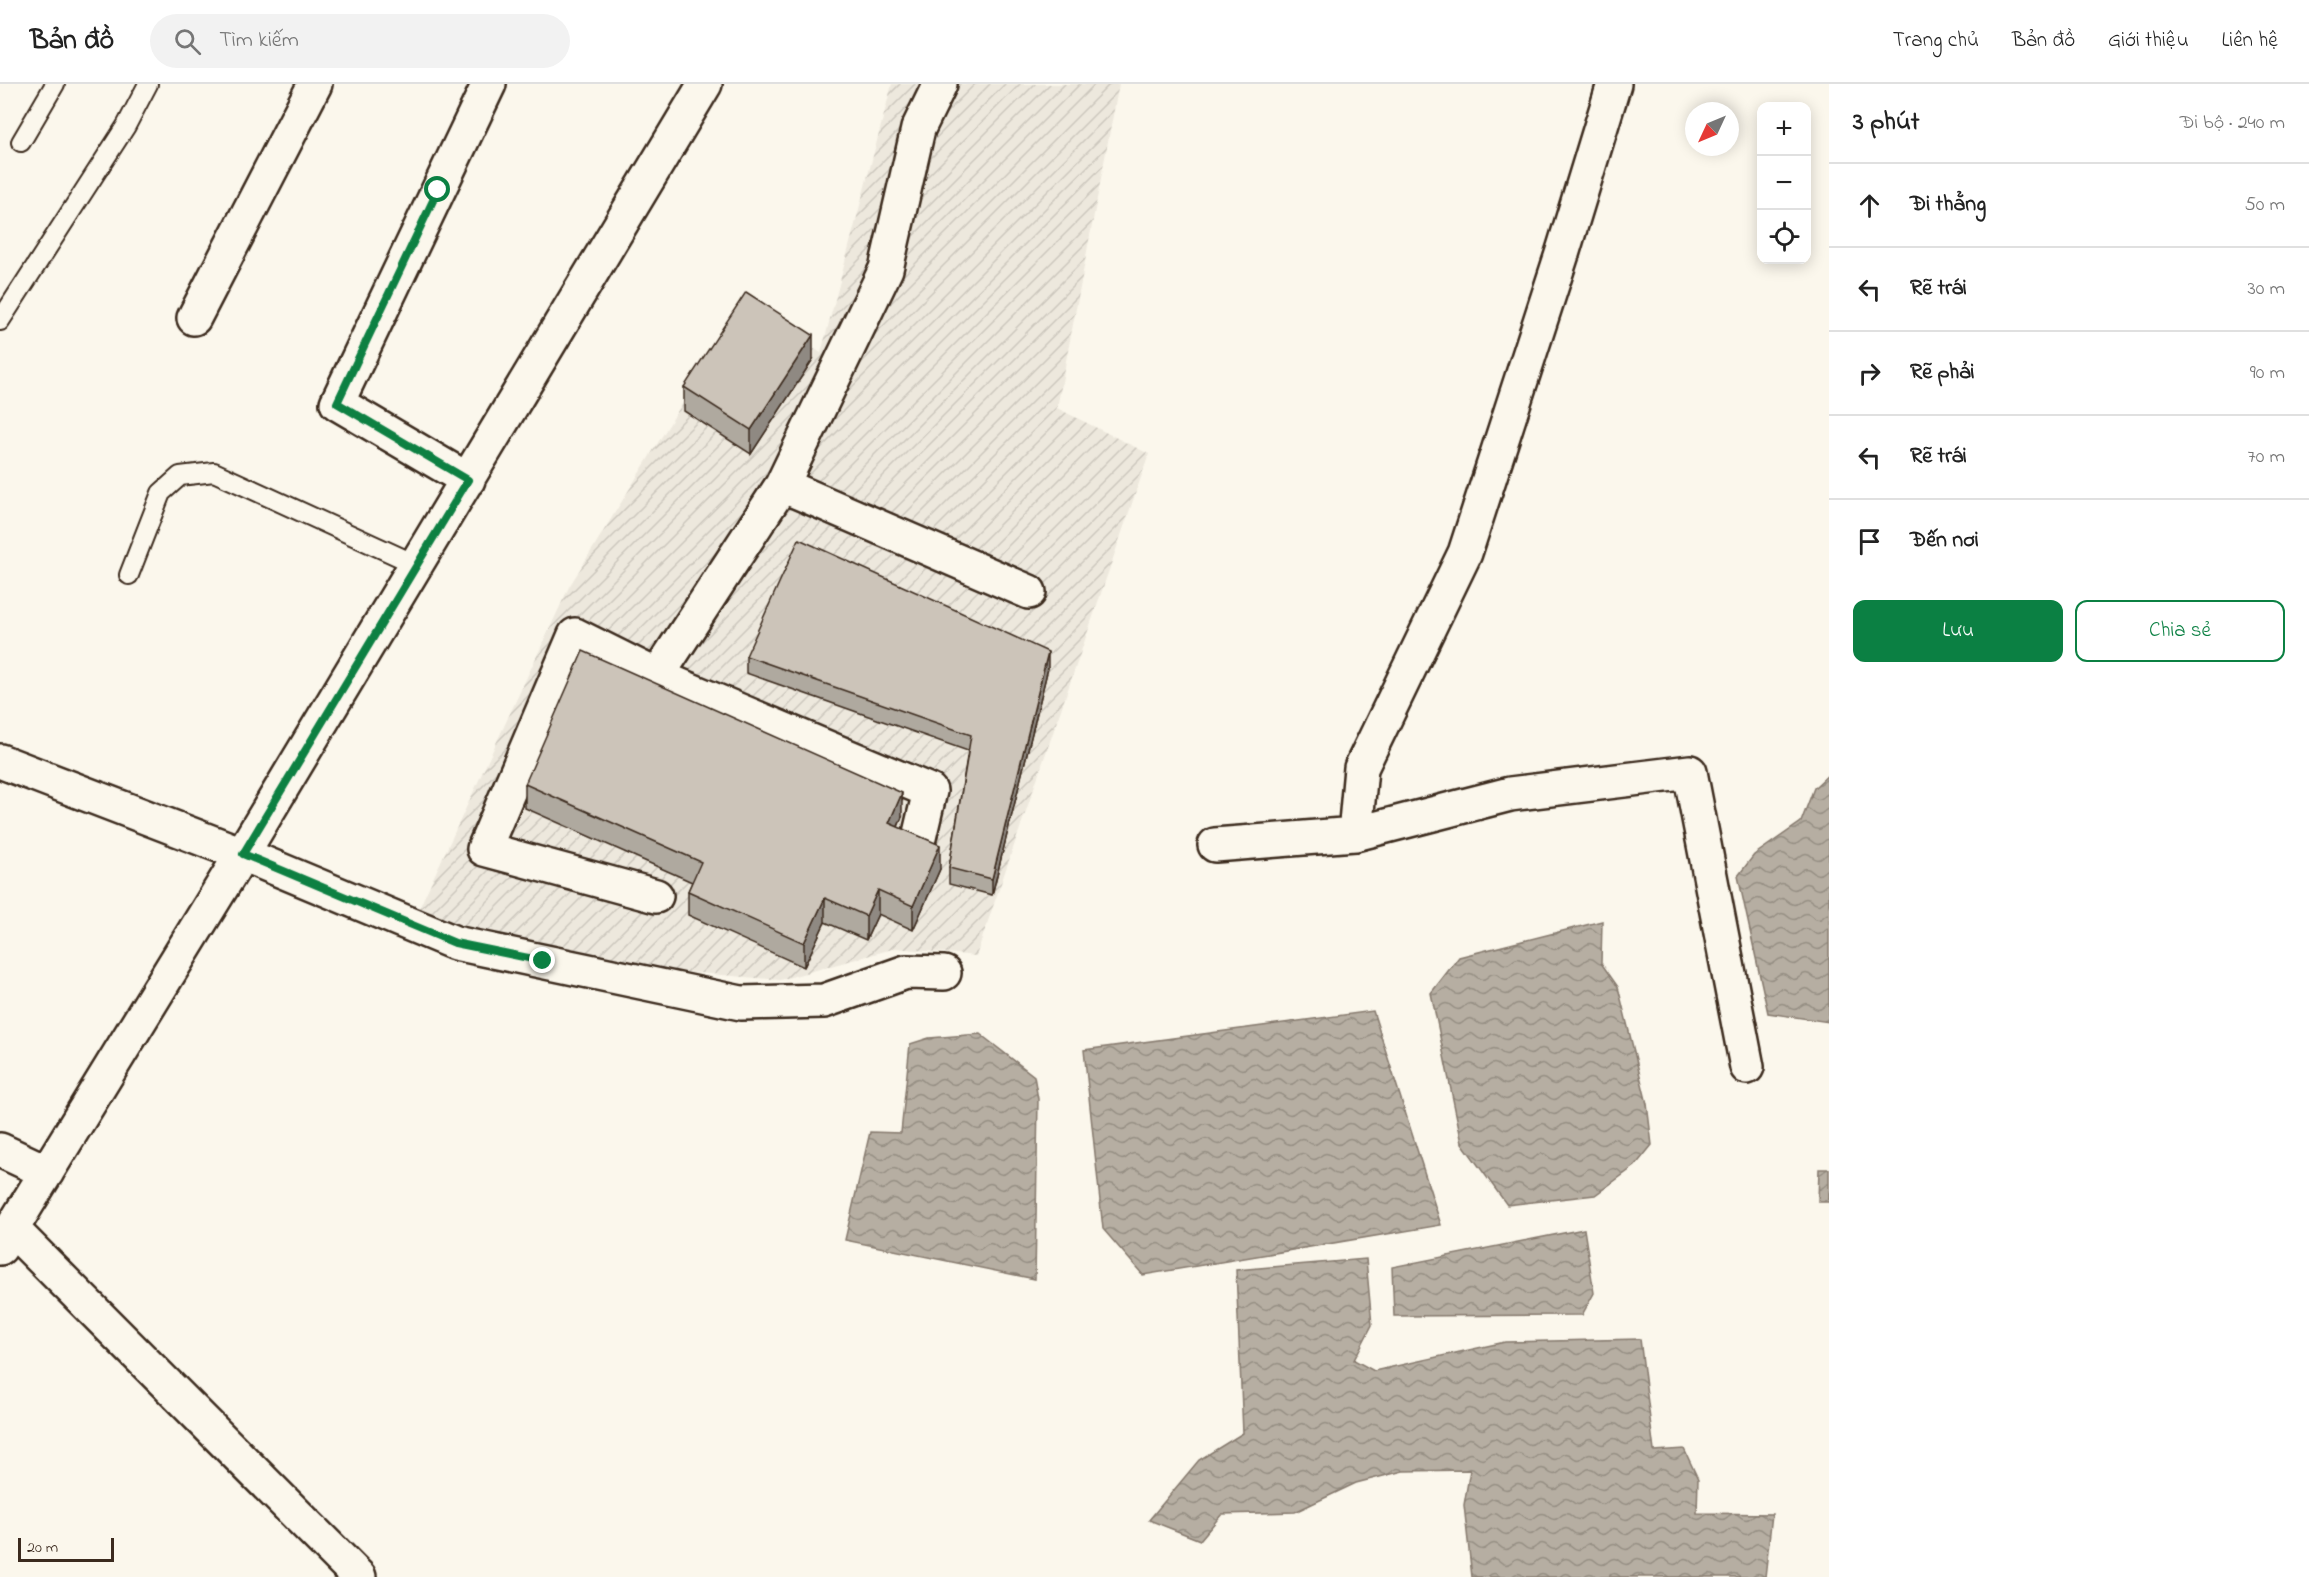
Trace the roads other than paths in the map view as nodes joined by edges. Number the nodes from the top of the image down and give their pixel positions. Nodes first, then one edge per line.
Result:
1 (55, 84) edge
2 (148, 84) edge
3 (315, 84) edge
4 (489, 84) edge
5 (705, 84) edge
6 (940, 84) edge
7 (1614, 84) edge
8 (21, 142) dead end
9 (194, 318) dead end
10 (0, 321) edge
11 (468, 480) junction
12 (782, 485) junction
13 (417, 566) junction
14 (129, 575) dead end
15 (1029, 592) dead end
16 (657, 676) junction
17 (0, 761) edge
18 (1355, 834) junction
19 (918, 842) edge
20 (1215, 845) dead end
21 (243, 854) junction
22 (656, 896) dead end
23 (944, 973) dead end
24 (1747, 1067) dead end
25 (0, 1149) edge
26 (47, 1172) junction
27 (6, 1238) edge
28 (359, 1577) edge

1 - 8 lane
2 - 10 lane
3 - 9 street
4 - 11 street
5 - 11 street
6 - 12 street
7 - 18 street
11 - 13 street
12 - 15 street
12 - 16 street
13 - 14 lane
13 - 21 street
16 - 19 street
16 - 22 street
17 - 21 street
18 - 20 street
18 - 24 street
21 - 23 street
21 - 26 street
25 - 26 street
26 - 27 street
27 - 28 street

